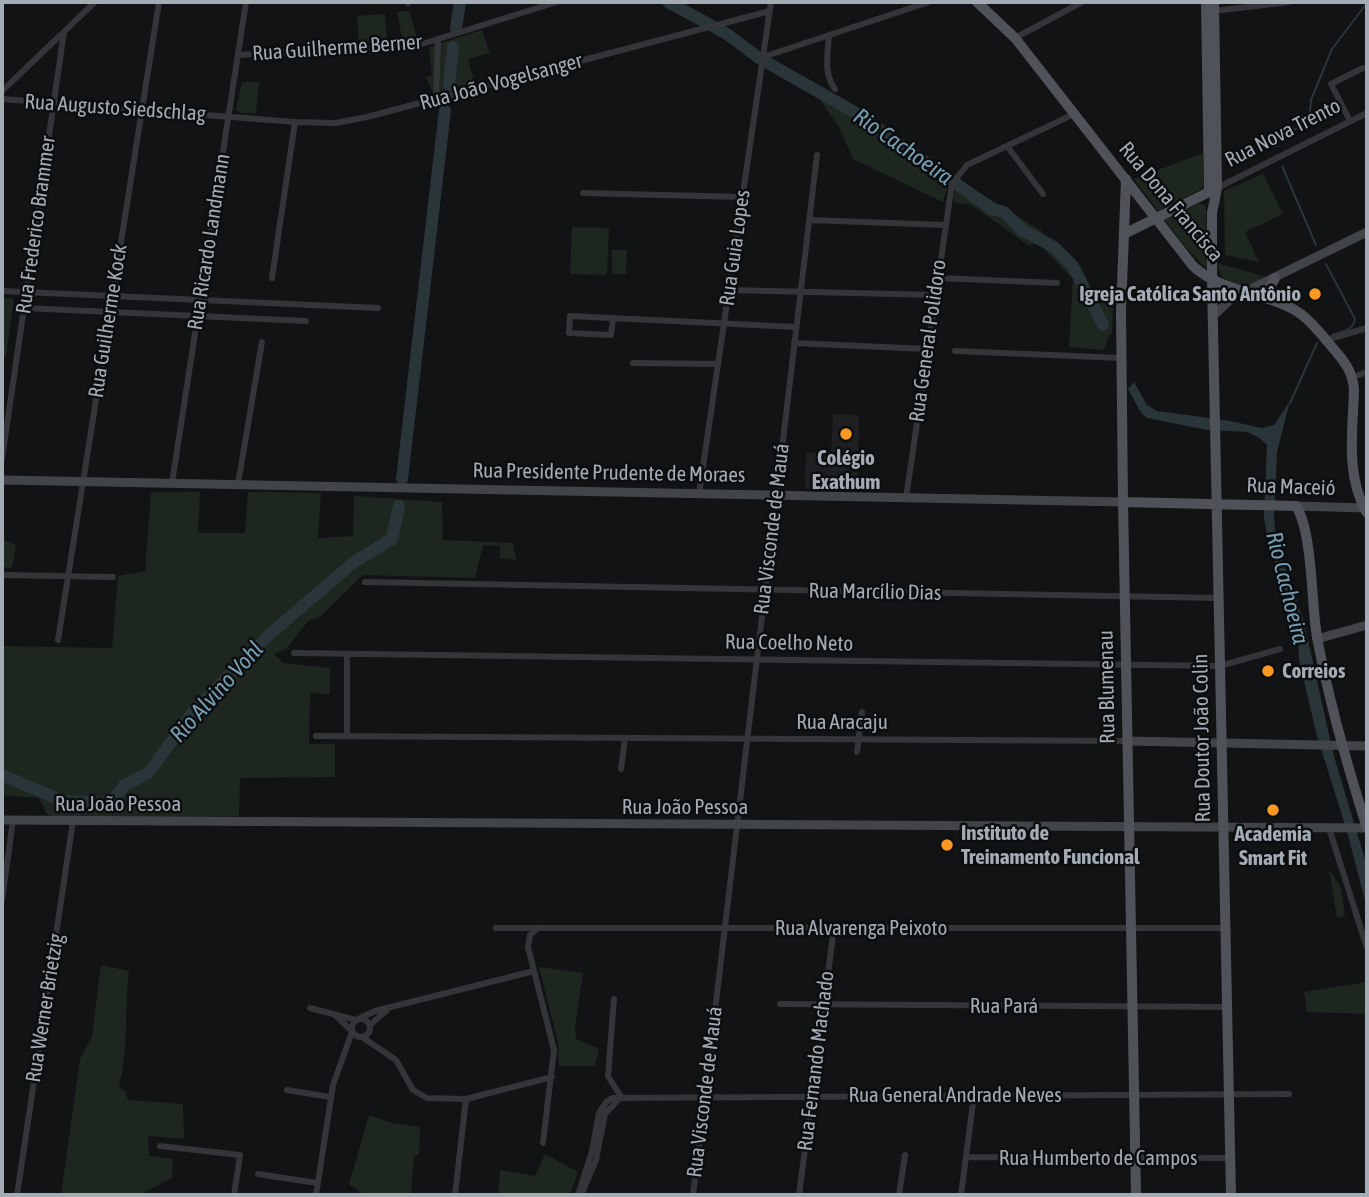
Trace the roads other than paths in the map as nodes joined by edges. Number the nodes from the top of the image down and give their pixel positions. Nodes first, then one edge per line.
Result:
1 (95, 2) edge
2 (159, 2) edge
3 (246, 2) edge
4 (557, 2) edge
5 (771, 2) edge
6 (929, 2) edge
7 (978, 2) edge
8 (1082, 2) edge
9 (1206, 2) edge
10 (1289, 2) edge
11 (1214, 7) edge
12 (769, 11) junction
13 (64, 32) junction
14 (830, 35) junction
15 (1014, 38) junction
16 (438, 40) junction
17 (238, 54) junction
18 (762, 60) junction
19 (1363, 68) dead end
20 (835, 89) dead end
21 (2, 91) edge
22 (2, 99) edge
23 (436, 99) junction
24 (53, 103) junction
25 (142, 110) junction
26 (1367, 113) edge
27 (1074, 114) junction
28 (228, 117) junction
29 (1350, 121) junction
30 (295, 122) junction
31 (1007, 146) junction
32 (817, 155) dead end
33 (1126, 179) junction
34 (1209, 192) junction
35 (583, 193) dead end
36 (1043, 194) dead end
37 (742, 197) junction
38 (1156, 218) junction
39 (809, 219) junction
40 (945, 225) junction
41 (1367, 232) edge
42 (1124, 234) junction
43 (272, 278) dead end
44 (937, 278) junction
45 (1275, 278) junction
46 (1212, 280) junction
47 (1057, 283) dead end
48 (729, 290) junction
49 (2, 291) edge
50 (26, 292) junction
51 (800, 292) junction
52 (1246, 292) junction
53 (935, 295) junction
54 (112, 296) junction
55 (200, 300) junction
56 (1271, 300) junction
57 (24, 308) junction
58 (378, 308) dead end
59 (110, 312) junction
60 (198, 316) junction
61 (1213, 316) junction
62 (612, 318) junction
63 (306, 321) dead end
64 (724, 323) junction
65 (796, 327) junction
66 (1367, 328) edge
67 (1326, 340) junction
68 (262, 342) dead end
69 (794, 343) junction
70 (927, 349) junction
71 (955, 351) dead end
72 (1121, 358) junction
73 (633, 363) dead end
74 (718, 364) junction
75 (1367, 372) edge
76 (1353, 377) junction
77 (2, 459) edge
78 (2, 480) edge
79 (83, 481) junction
80 (172, 483) junction
81 (238, 484) junction
82 (699, 494) junction
83 (776, 495) junction
84 (906, 498) junction
85 (1123, 502) junction
86 (1216, 504) junction
87 (1296, 506) junction
88 (1366, 510) edge
89 (2, 575) edge
90 (68, 576) junction
91 (113, 577) dead end
92 (365, 582) dead end
93 (765, 590) junction
94 (1124, 597) junction
95 (1218, 598) junction
96 (1367, 625) edge
97 (1317, 639) junction
98 (58, 640) dead end
99 (1280, 649) dead end
100 (294, 653) dead end
101 (348, 654) junction
102 (757, 660) junction
103 (1126, 665) junction
104 (1220, 666) junction
105 (862, 712) dead end
106 (316, 736) dead end
107 (347, 736) junction
108 (625, 738) junction
109 (747, 739) junction
110 (859, 739) junction
111 (1127, 741) junction
112 (1221, 741) junction
113 (1336, 745) junction
114 (1367, 746) edge
115 (857, 752) dead end
116 (621, 769) dead end
117 (2, 820) edge
118 (13, 820) junction
119 (73, 821) junction
120 (737, 825) junction
121 (1129, 827) junction
122 (1223, 828) junction
123 (1329, 828) junction
124 (1364, 828) edge
125 (2, 900) edge
126 (496, 928) dead end
127 (538, 928) junction
128 (725, 928) junction
129 (834, 928) junction
130 (1131, 928) junction
131 (1225, 928) junction
132 (1367, 948) edge
133 (534, 971) junction
134 (614, 999) dead end
135 (780, 1004) dead end
136 (824, 1005) junction
137 (1132, 1007) junction
138 (1227, 1007) junction
139 (310, 1008) dead end
140 (389, 1009) junction
141 (333, 1013) junction
142 (357, 1019) junction
143 (369, 1029) junction
144 (356, 1034) junction
145 (380, 1048) junction
146 (552, 1077) junction
147 (287, 1090) dead end
148 (1228, 1094) junction
149 (1289, 1094) dead end
150 (974, 1095) junction
151 (1134, 1095) junction
152 (812, 1096) junction
153 (330, 1097) junction
154 (621, 1097) junction
155 (705, 1097) junction
156 (466, 1099) junction
157 (543, 1143) dead end
158 (160, 1146) dead end
159 (905, 1155) dead end
160 (966, 1157) junction
161 (1135, 1158) junction
162 (1230, 1158) junction
163 (258, 1174) dead end
164 (317, 1183) junction
165 (17, 1195) edge
166 (234, 1195) edge
167 (316, 1195) edge
168 (455, 1195) edge
169 (579, 1195) edge
170 (693, 1195) edge
171 (799, 1195) edge
172 (899, 1195) edge
173 (961, 1195) edge
174 (1136, 1195) edge
175 (1231, 1195) edge

1 - 13 street
2 - 25 street, Rua Guilherme Kock
3 - 17 street, Rua Ricardo Landmann
4 - 16 street, Rua Guilherme Berner
5 - 12 street, Rua Guia Lopes
6 - 14 street
7 - 15 main road, Rua Dona Francisca
8 - 15 street
9 - 34 main road
10 - 11 street
11 - 34 main road
12 - 18 street, Rua Guia Lopes
12 - 23 street, Rua João Vogelsanger
13 - 21 street
13 - 24 street, Rua Frederico Brammer
14 - 18 street
14 - 20 street
15 - 27 main road, Rua Dona Francisca
16 - 17 street, Rua Guilherme Berner
16 - 23 street
17 - 28 street, Rua Ricardo Landmann
18 - 37 street, Rua Guia Lopes
19 - 29 street
22 - 24 street, Rua Augusto Siedschlag
23 - 30 street, Rua João Vogelsanger
24 - 25 street, Rua Augusto Siedschlag
24 - 50 street, Rua Frederico Brammer
25 - 28 street, Rua Augusto Siedschlag
25 - 54 street, Rua Guilherme Kock
26 - 29 street, Rua Nova Trento
27 - 31 street
27 - 33 main road, Rua Dona Francisca
28 - 30 street, Rua João Vogelsanger
28 - 55 street, Rua Ricardo Landmann
29 - 34 street, Rua Nova Trento
30 - 43 street
31 - 36 street
31 - 40 street, Rua General Polidoro
32 - 39 street, Rua Visconde de Mauá
33 - 38 main road, Rua Dona Francisca
33 - 42 main road, Rua Blumenau
34 - 38 main road, Rua Nova Trento
34 - 46 main road, Rua Doutor João Colin
35 - 37 street
37 - 48 street, Rua Guia Lopes
38 - 42 main road, Rua Nova Trento
38 - 46 main road, Rua Dona Francisca
39 - 40 street
39 - 51 street, Rua Visconde de Mauá
40 - 44 street, Rua General Polidoro
41 - 45 street
42 - 72 main road, Rua Blumenau
44 - 47 street
44 - 53 street, Rua General Polidoro
45 - 52 street
45 - 56 main road
46 - 52 main road, Rua Dona Francisca
46 - 61 main road, Rua Doutor João Colin
48 - 51 street
48 - 64 street, Rua Guia Lopes
49 - 50 street
50 - 54 street
50 - 57 street, Rua Frederico Brammer
51 - 53 street
51 - 65 street, Rua Visconde de Mauá
52 - 56 main road, Rua Dona Francisca
52 - 61 street
53 - 70 street, Rua General Polidoro
54 - 55 street
54 - 59 street, Rua Guilherme Kock
55 - 58 street
55 - 60 street, Rua Ricardo Landmann
56 - 67 main road, Rua Dona Francisca
57 - 59 street
57 - 77 street, Rua Frederico Brammer
59 - 60 street
59 - 79 street, Rua Guilherme Kock
60 - 63 street
60 - 80 street, Rua Ricardo Landmann
61 - 86 main road, Rua Doutor João Colin
62 - 62 street
62 - 64 street
64 - 65 street
64 - 74 street, Rua Guia Lopes
65 - 69 street, Rua Visconde de Mauá
66 - 67 street
67 - 76 main road, Rua Dona Francisca
68 - 81 street
69 - 70 street
69 - 83 street, Rua Visconde de Mauá
70 - 84 street, Rua General Polidoro
71 - 72 street
72 - 85 main road, Rua Blumenau
73 - 74 street
74 - 82 street, Rua Guia Lopes
75 - 76 street
76 - 88 main road
78 - 79 street, Rua Presidente Prudente de Moraes
79 - 80 street, Rua Presidente Prudente de Moraes
79 - 90 street, Rua Guilherme Kock
80 - 81 street, Rua Presidente Prudente de Moraes
81 - 82 street, Rua Presidente Prudente de Moraes
82 - 83 street, Rua Presidente Prudente de Moraes
83 - 84 street, Rua Presidente Prudente de Moraes
83 - 93 street, Rua Visconde de Mauá
84 - 85 street, Rua Presidente Prudente de Moraes
85 - 86 main road, Rua Presidente Prudente de Moraes
85 - 94 main road, Rua Blumenau
86 - 87 main road, Rua Maceió
86 - 95 main road, Rua Doutor João Colin
87 - 88 street, Rua Maceió
87 - 97 main road
89 - 90 street
90 - 91 street
90 - 98 street, Rua Guilherme Kock
92 - 93 street, Rua Marcílio Dias
93 - 94 street, Rua Marcílio Dias
93 - 102 street, Rua Visconde de Mauá
94 - 95 street, Rua Marcílio Dias
94 - 103 main road, Rua Blumenau
95 - 104 main road, Rua Doutor João Colin
96 - 97 street
97 - 113 main road
99 - 104 street, Rua Coelho Neto
100 - 101 street, Rua Coelho Neto
101 - 102 street, Rua Coelho Neto
101 - 107 street
102 - 103 street, Rua Coelho Neto
102 - 109 street, Rua Visconde de Mauá
103 - 104 street, Rua Coelho Neto
103 - 111 main road, Rua Blumenau
104 - 112 main road, Rua Doutor João Colin
105 - 110 street
106 - 107 street, Rua Aracaju
107 - 108 street, Rua Aracaju
108 - 109 street, Rua Aracaju
108 - 116 street
109 - 110 street, Rua Aracaju
109 - 120 street, Rua Visconde de Mauá
110 - 111 street, Rua Aracaju
110 - 115 street
111 - 112 street, Rua Aracaju
111 - 121 main road, Rua Blumenau
112 - 113 street, Rua Aracaju
112 - 122 main road, Rua Doutor João Colin
113 - 114 street, Rua Aracaju
113 - 124 main road
117 - 118 street, Rua João Pessoa
118 - 119 street, Rua João Pessoa
118 - 125 street
119 - 120 street, Rua João Pessoa
119 - 165 street, Rua Werner Brietzig
120 - 121 street, Rua João Pessoa
120 - 128 street, Rua Visconde de Mauá
121 - 122 street, Rua João Pessoa
121 - 130 main road, Rua Blumenau
122 - 123 street, Rua João Pessoa
122 - 131 main road, Rua Doutor João Colin
123 - 124 street, Rua João Pessoa
123 - 132 street
126 - 127 street, Rua Alvarenga Peixoto
127 - 128 street, Rua Alvarenga Peixoto
127 - 133 street
128 - 129 street, Rua Alvarenga Peixoto
128 - 155 street, Rua Visconde de Mauá
129 - 130 street, Rua Alvarenga Peixoto
129 - 136 street, Rua Fernando Machado
130 - 131 street, Rua Alvarenga Peixoto
130 - 137 main road, Rua Blumenau
131 - 138 main road, Rua Doutor João Colin
133 - 140 street
133 - 146 street
134 - 154 street
135 - 136 street, Rua Pará
136 - 137 street, Rua Pará
136 - 152 street, Rua Fernando Machado
137 - 138 street, Rua Pará
137 - 151 main road, Rua Blumenau
138 - 148 main road, Rua Doutor João Colin
139 - 141 street
140 - 142 street
140 - 143 street
141 - 142 street
141 - 144 street
142 - 143 street
142 - 144 street
143 - 144 street
143 - 145 street
144 - 145 street
144 - 153 street
145 - 156 street
146 - 156 street
146 - 157 street
147 - 153 street
148 - 149 street, Rua General Andrade Neves
148 - 151 street, Rua General Andrade Neves
148 - 162 main road, Rua Doutor João Colin
150 - 151 street, Rua General Andrade Neves
150 - 152 street, Rua General Andrade Neves
150 - 160 street
151 - 161 main road, Rua Blumenau
152 - 155 street, Rua General Andrade Neves
152 - 171 street, Rua Fernando Machado
153 - 164 street
154 - 155 street, Rua General Andrade Neves
154 - 169 street
155 - 170 street, Rua Visconde de Mauá
156 - 168 street
158 - 166 street
159 - 172 street
160 - 161 street, Rua Humberto de Campos
160 - 173 street
161 - 162 street, Rua Humberto de Campos
161 - 174 main road, Rua Blumenau
162 - 175 main road, Rua Doutor João Colin
163 - 164 street
164 - 167 street

